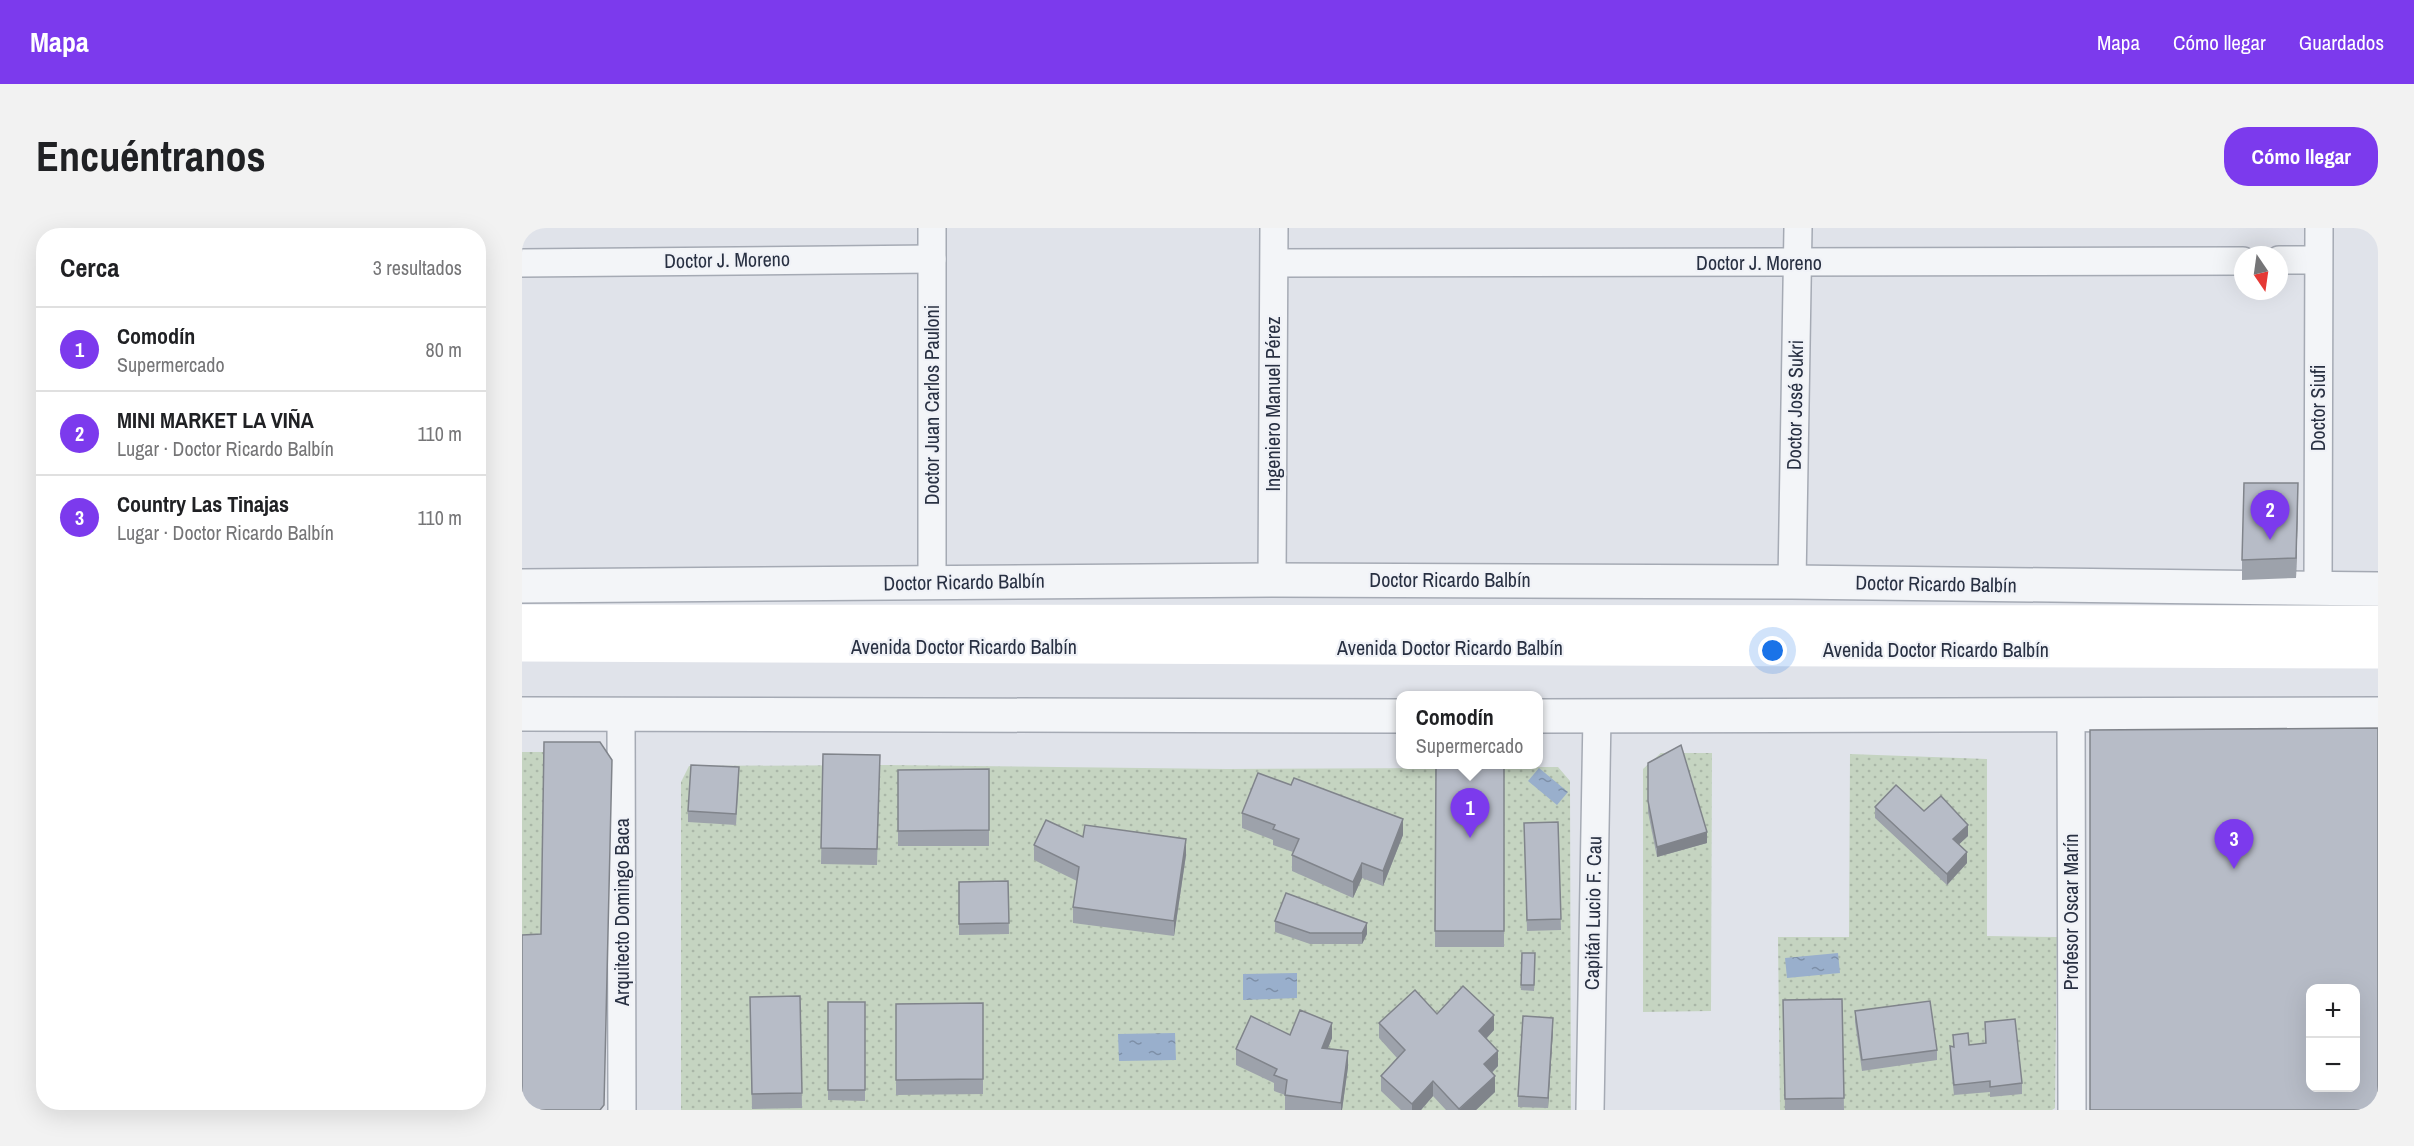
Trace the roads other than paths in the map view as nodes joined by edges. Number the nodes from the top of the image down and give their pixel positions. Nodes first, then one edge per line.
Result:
1 (932, 228) edge
2 (1274, 228) edge
3 (1797, 228) edge
4 (2319, 228) edge
5 (932, 259) junction
6 (2288, 260) edge
7 (2318, 260) junction
8 (2234, 261) edge
9 (522, 263) edge
10 (1275, 263) junction
11 (1797, 263) junction
12 (1272, 580) junction
13 (1792, 582) junction
14 (932, 583) junction
15 (522, 586) edge
16 (2318, 589) junction
17 (2378, 589) edge
18 (522, 621) edge
19 (2378, 622) edge
20 (522, 645) edge
21 (2378, 652) edge
22 (522, 714) edge
23 (621, 714) junction
24 (2378, 714) edge
25 (2071, 715) junction
26 (1396, 716) edge
27 (1543, 716) edge
28 (1597, 717) junction
29 (622, 1110) edge
30 (1590, 1110) edge
31 (2072, 1110) edge

1 - 5 street, Doctor Juan Carlos Pauloni
2 - 10 street, Ingeniero Manuel Pérez
3 - 11 street, Doctor José Sukri
4 - 7 street, Doctor Siufi
5 - 9 street, Doctor J. Moreno
5 - 14 street, Doctor Juan Carlos Pauloni
6 - 7 street
7 - 16 street, Doctor Siufi
8 - 11 street, Doctor J. Moreno
10 - 11 street, Doctor J. Moreno
10 - 12 street, Ingeniero Manuel Pérez
11 - 13 street, Doctor José Sukri
12 - 13 street, Doctor Ricardo Balbín
12 - 14 street, Doctor Ricardo Balbín
13 - 16 street, Doctor Ricardo Balbín
14 - 15 street, Doctor Ricardo Balbín
16 - 17 street, Doctor Ricardo Balbín
18 - 19 main road, Avenida Doctor Ricardo Balbín
20 - 21 main road, Avenida Doctor Ricardo Balbín
22 - 23 street
23 - 26 street
23 - 29 street, Arquitecto Domingo Baca
24 - 25 street
25 - 28 street
25 - 31 street, Profesor Oscar Marín
27 - 28 street
28 - 30 street, Capitán Lucio F. Cau

